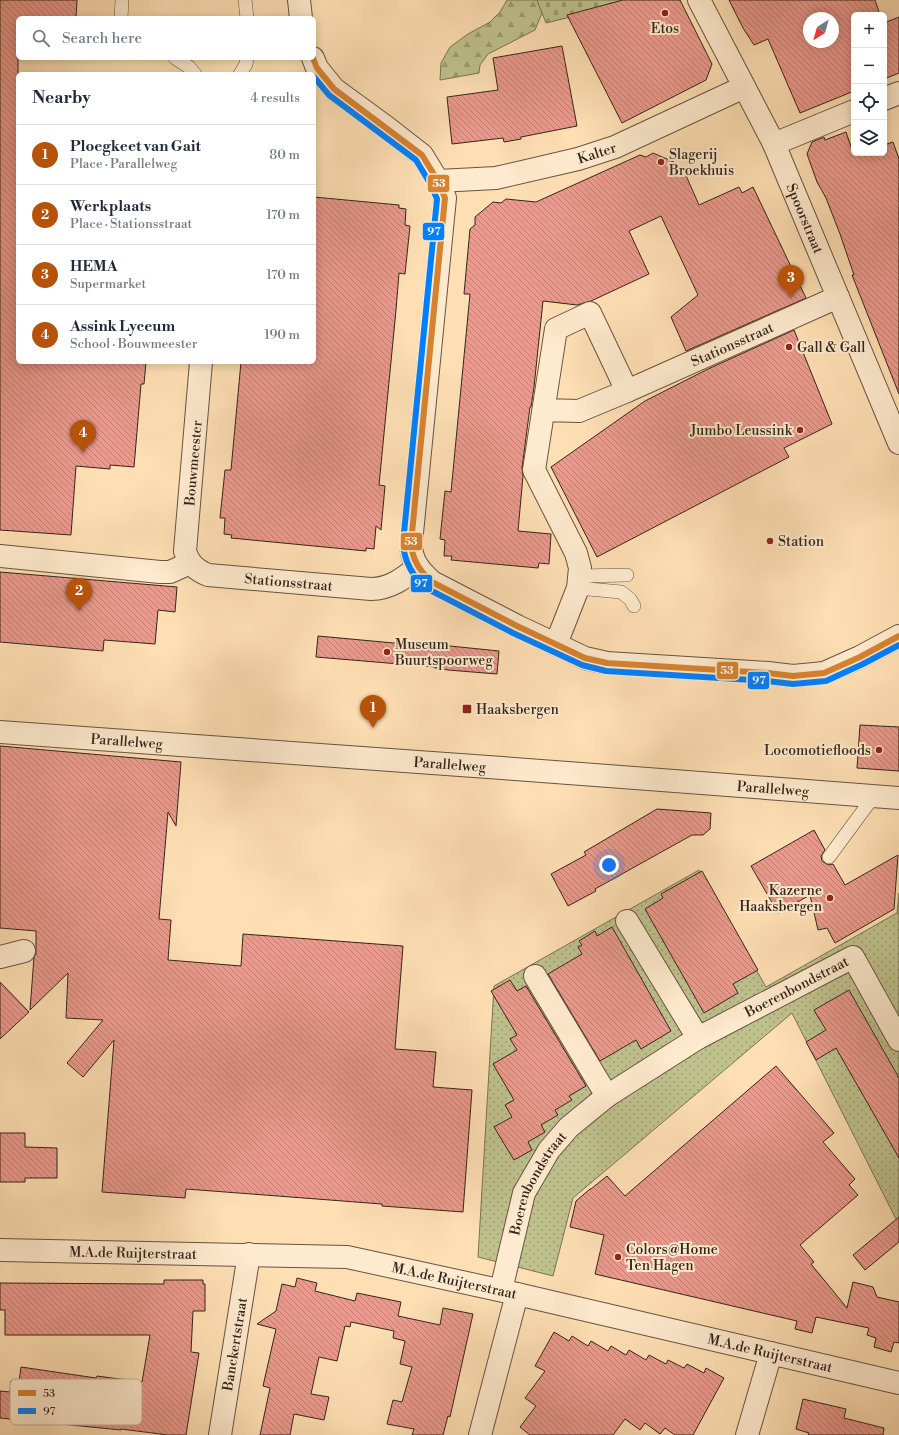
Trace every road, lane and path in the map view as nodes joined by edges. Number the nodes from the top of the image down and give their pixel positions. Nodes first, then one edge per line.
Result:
1 (122, 0) edge
2 (245, 0) edge
3 (299, 0) edge
4 (699, 0) edge
5 (121, 16) edge
6 (247, 16) edge
7 (301, 16) edge
8 (179, 60) edge
9 (247, 60) edge
10 (313, 67) edge
11 (193, 72) edge
12 (241, 72) edge
13 (744, 87) junction
14 (899, 93) edge
15 (887, 98) edge
16 (851, 111) edge
17 (774, 144) junction
18 (438, 181) junction
19 (838, 297) junction
20 (201, 364) edge
21 (627, 391) junction
22 (544, 410) junction
23 (899, 443) edge
24 (0, 556) edge
25 (190, 563) junction
26 (418, 567) junction
27 (627, 575) dead end
28 (579, 582) junction
29 (634, 606) dead end
30 (899, 636) edge
31 (556, 644) junction
32 (0, 732) edge
33 (874, 796) junction
34 (899, 798) edge
35 (829, 858) dead end
36 (627, 921) dead end
37 (24, 952) dead end
38 (0, 957) edge
39 (535, 976) dead end
40 (698, 1038) junction
41 (899, 1040) edge
42 (607, 1096) junction
43 (0, 1250) edge
44 (249, 1254) junction
45 (509, 1292) junction
46 (771, 1353) junction
47 (899, 1383) edge
48 (220, 1435) edge
49 (480, 1435) edge
50 (747, 1435) edge

1 - 5 lane
2 - 6 lane
3 - 7 street
4 - 13 street, Spoorstraat
8 - 11 lane
9 - 12 lane
10 - 18 street
13 - 17 street, Spoorstraat
13 - 18 street, Kalter
14 - 15 street
16 - 17 street
17 - 19 street, Spoorstraat
18 - 26 street
19 - 21 street, Stationsstraat
19 - 23 street, Spoorstraat
20 - 25 street, Bouwmeester
21 - 22 street, Stationsstraat
21 - 22 street
22 - 28 street
24 - 25 street
25 - 26 street, Stationsstraat
26 - 31 street
27 - 28 lane
28 - 29 lane
28 - 31 street
30 - 31 street
32 - 33 street, Parallelweg
33 - 34 street, Parallelweg
33 - 35 lane
36 - 40 street
37 - 38 street
39 - 42 street
40 - 41 street, Boerenbondstraat
40 - 42 street, Boerenbondstraat
42 - 45 street, Boerenbondstraat
43 - 44 street, M.A.de Ruijterstraat
44 - 45 street, M.A.de Ruijterstraat
44 - 48 street, Banckertstraat
45 - 46 street, M.A.de Ruijterstraat
45 - 49 street, Boerenbondstraat
46 - 47 street, M.A.de Ruijterstraat
46 - 50 street

